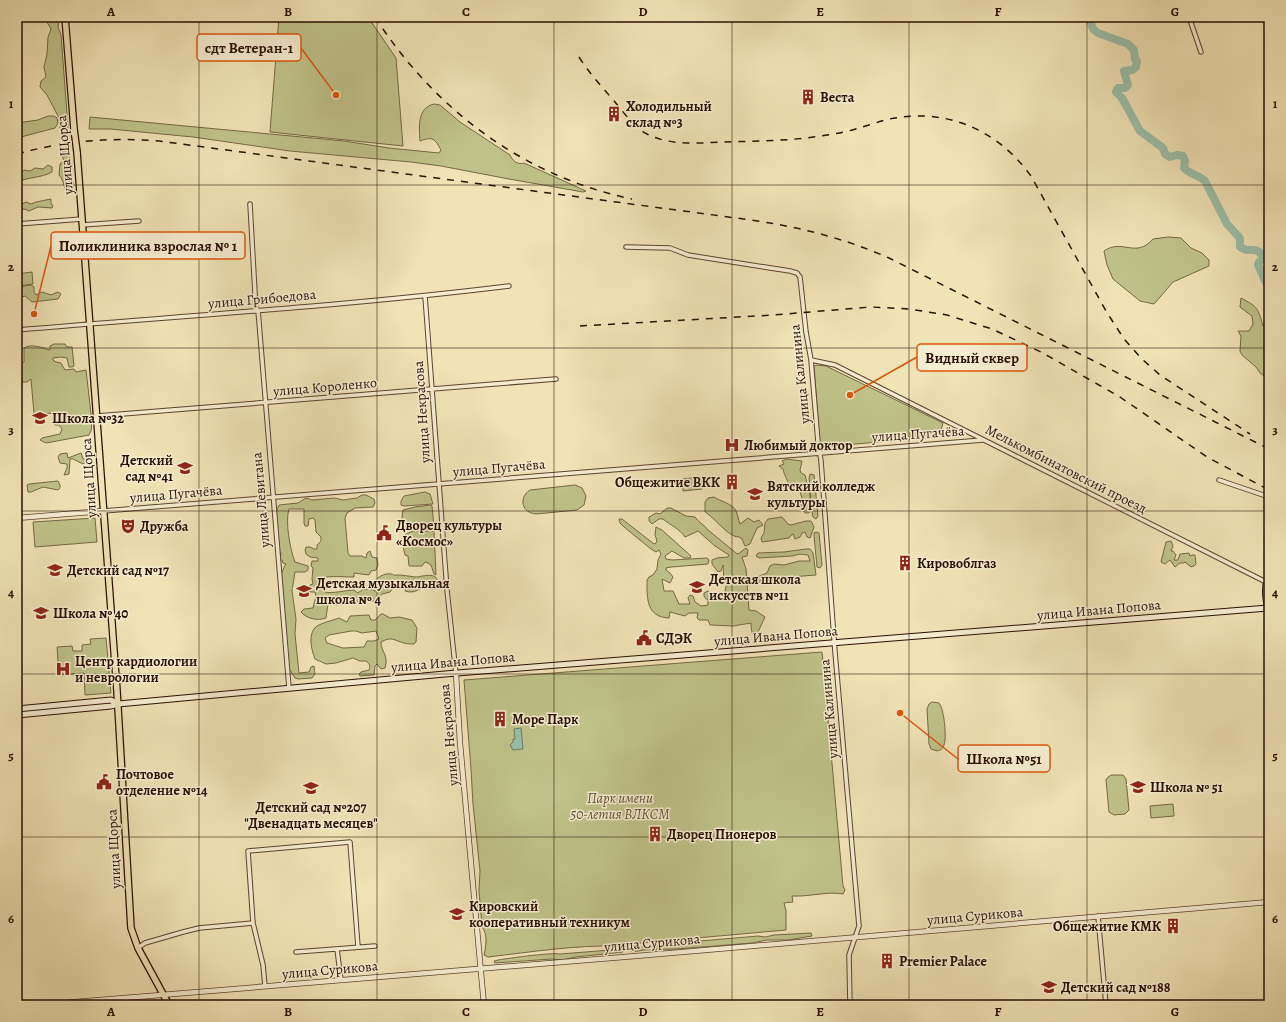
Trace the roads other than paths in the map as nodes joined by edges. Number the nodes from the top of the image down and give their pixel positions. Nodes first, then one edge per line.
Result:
1 (65, 17) edge
2 (1189, 17) edge
3 (1201, 52) dead end
4 (250, 204) dead end
5 (82, 219) junction
6 (139, 221) dead end
7 (17, 224) edge
8 (82, 225) junction
9 (626, 247) dead end
10 (509, 286) dead end
11 (425, 296) junction
12 (257, 311) junction
13 (91, 324) junction
14 (17, 330) edge
15 (811, 360) junction
16 (556, 379) dead end
17 (432, 389) junction
18 (265, 403) junction
19 (97, 416) junction
20 (983, 440) junction
21 (820, 453) junction
22 (1219, 480) dead end
23 (439, 484) junction
24 (272, 497) junction
25 (1269, 497) edge
26 (103, 511) junction
27 (17, 518) edge
28 (1269, 574) edge
29 (1266, 582) junction
30 (1268, 608) edge
31 (1269, 615) edge
32 (835, 643) junction
33 (456, 674) junction
34 (289, 688) junction
35 (118, 704) junction
36 (17, 709) edge
37 (17, 715) edge
38 (1269, 902) edge
39 (1098, 916) junction
40 (253, 923) junction
41 (856, 937) junction
42 (375, 946) dead end
43 (358, 947) junction
44 (138, 948) junction
45 (338, 949) junction
46 (296, 952) dead end
47 (481, 968) junction
48 (341, 980) junction
49 (265, 986) junction
50 (163, 994) junction
51 (124, 998) junction
52 (38, 1005) edge
53 (127, 1005) edge
54 (169, 1005) edge
55 (484, 1005) edge
56 (850, 1005) edge
57 (1106, 1005) edge
58 (1182, 1005) edge
59 (1186, 1005) edge

1 - 5 main road, улица Щорса, bridge
2 - 3 street
4 - 12 street, улица Левитана
5 - 7 street
5 - 8 main road, улица Щорса
6 - 8 street
8 - 13 main road, улица Щорса
9 - 15 street, улица Калинина
10 - 11 street, улица Грибоедова
11 - 12 street, улица Грибоедова
11 - 17 street, улица Некрасова
12 - 13 street, улица Грибоедова
12 - 18 street, улица Левитана
13 - 14 street, улица Грибоедова
13 - 19 main road, улица Щорса
15 - 20 street, Мелькомбинатовский проезд
15 - 21 street, улица Калинина
16 - 17 street, улица Короленко
17 - 18 street, улица Короленко
17 - 23 street, улица Некрасова
18 - 19 street, улица Короленко
18 - 24 street, улица Левитана
19 - 26 main road, улица Щорса
20 - 21 street, улица Пугачёва
20 - 29 street, Мелькомбинатовский проезд
21 - 23 street, улица Пугачёва
21 - 32 street, улица Калинина
22 - 25 street
23 - 24 street, улица Пугачёва
23 - 33 street, улица Некрасова
24 - 26 street, улица Пугачёва
24 - 34 street, улица Левитана
26 - 27 street, улица Пугачёва
26 - 35 main road, улица Щорса
28 - 29 main road
29 - 30 main road
30 - 31 main road
30 - 32 main road, улица Ивана Попова
32 - 33 main road, улица Ивана Попова
32 - 41 street, улица Калинина
33 - 34 main road, улица Ивана Попова
33 - 47 street, улица Некрасова
34 - 35 main road, улица Ивана Попова
35 - 36 main road, улица Ивана Попова
35 - 37 main road, улица Ивана Попова
35 - 44 main road, улица Щорса
38 - 39 street, улица Сурикова
39 - 41 street, улица Сурикова
39 - 57 street
40 - 43 street
40 - 44 street
40 - 49 street
41 - 47 street, улица Сурикова
41 - 56 street, улица Калинина
42 - 43 street
43 - 45 street
44 - 50 main road, улица Щорса
45 - 46 street
45 - 48 street
47 - 48 street, улица Сурикова
47 - 55 street, улица Некрасова
48 - 49 street, улица Сурикова
49 - 50 street, улица Сурикова
50 - 51 street, улица Сурикова
50 - 54 main road, улица Щорса
51 - 52 street, улица Сурикова
51 - 53 street
58 - 59 street

